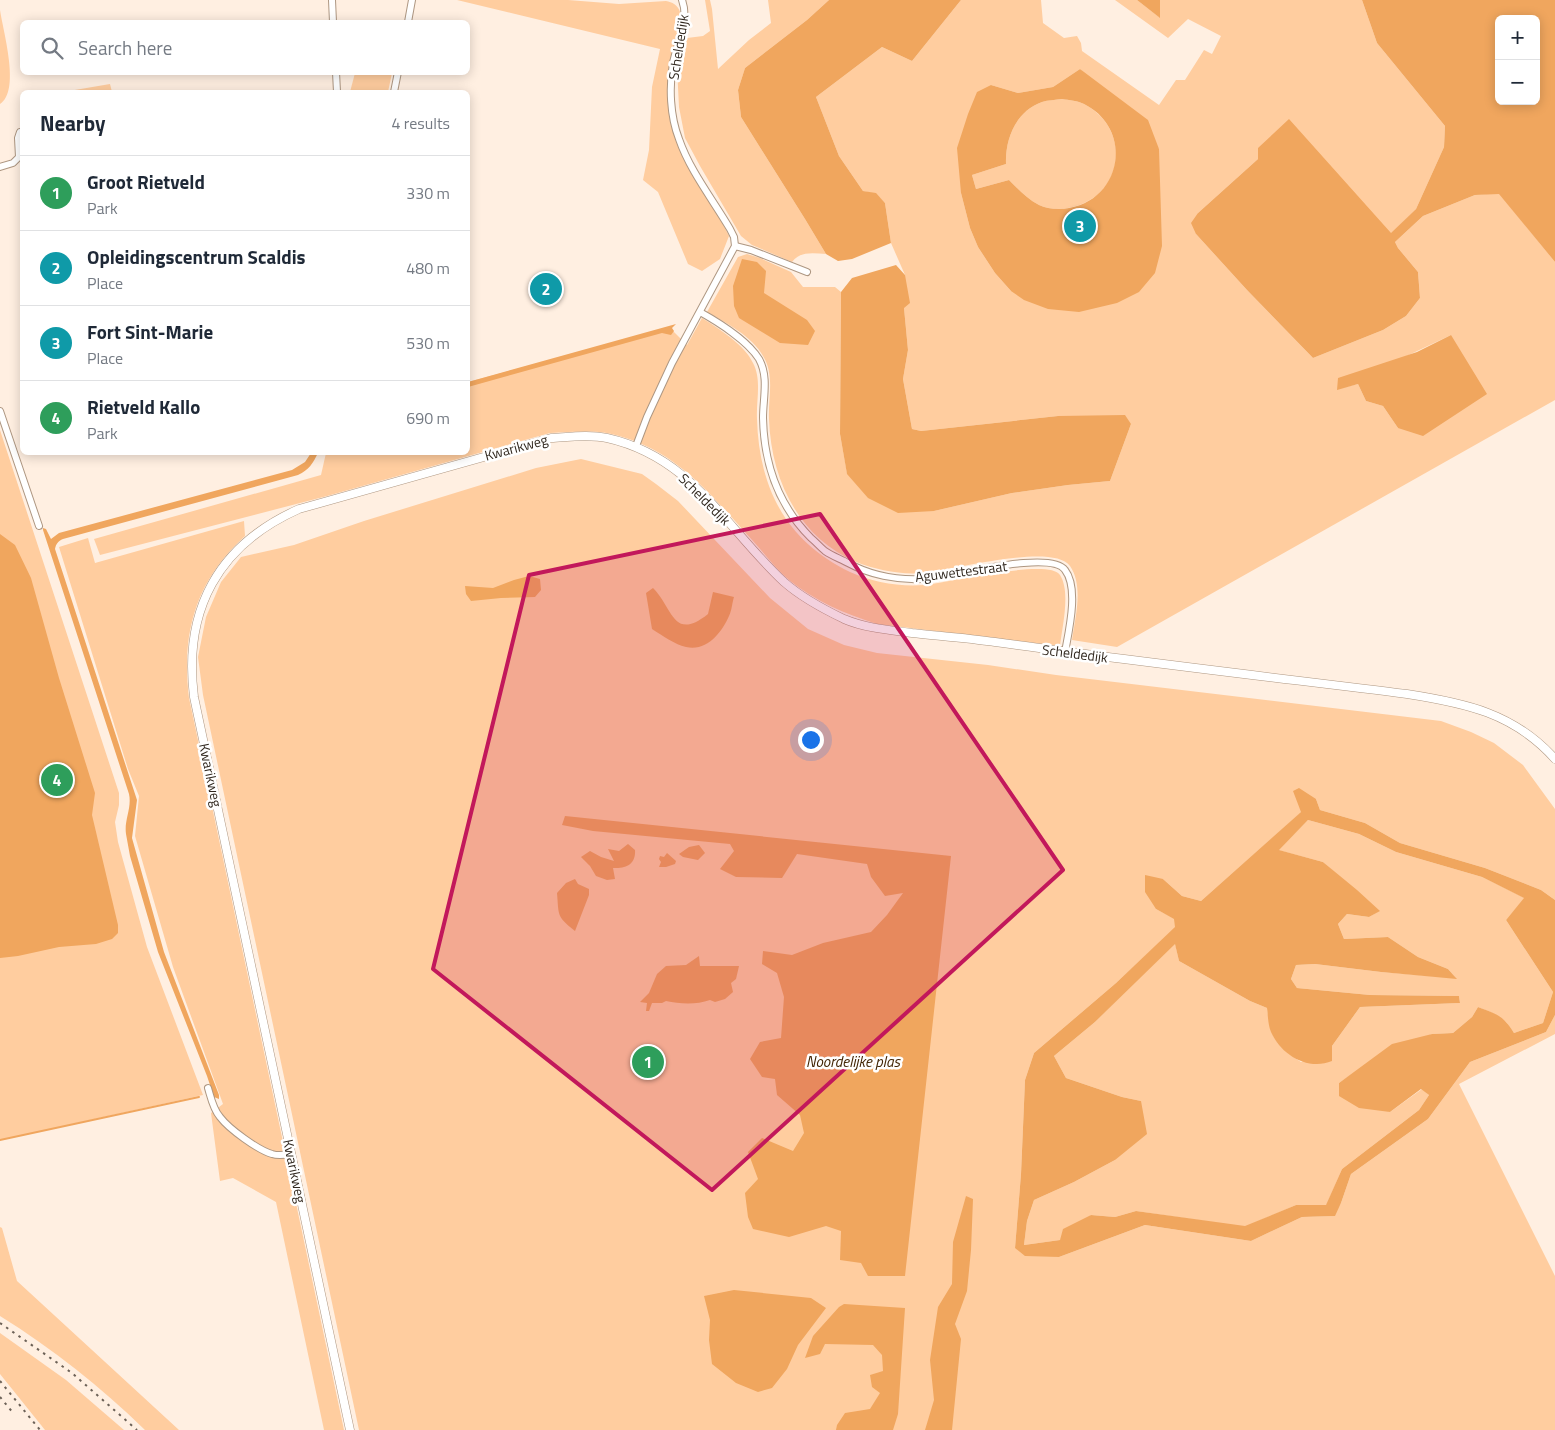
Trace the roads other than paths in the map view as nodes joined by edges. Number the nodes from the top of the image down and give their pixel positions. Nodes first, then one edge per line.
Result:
1 (332, 0) edge
2 (412, 0) edge
3 (682, 0) edge
4 (333, 20) edge
5 (408, 20) edge
6 (336, 75) edge
7 (397, 75) edge
8 (337, 90) edge
9 (394, 90) edge
10 (20, 132) dead end
11 (0, 167) edge
12 (735, 246) junction
13 (807, 272) dead end
14 (700, 312) junction
15 (0, 411) edge
16 (640, 448) junction
17 (39, 526) dead end
18 (1066, 652) junction
19 (1555, 759) edge
20 (208, 1088) dead end
21 (291, 1154) junction
22 (350, 1430) edge

1 - 4 street
2 - 5 street
3 - 12 street, Scheldedijk
6 - 8 street
7 - 9 street
10 - 11 street
12 - 13 street
12 - 14 street
14 - 16 street
14 - 18 street, Aguwettestraat
15 - 17 street
16 - 18 street, Scheldedijk
16 - 21 street, Kwarikweg
18 - 19 street, Scheldedijk
20 - 21 street
21 - 22 street, Kwarikweg

